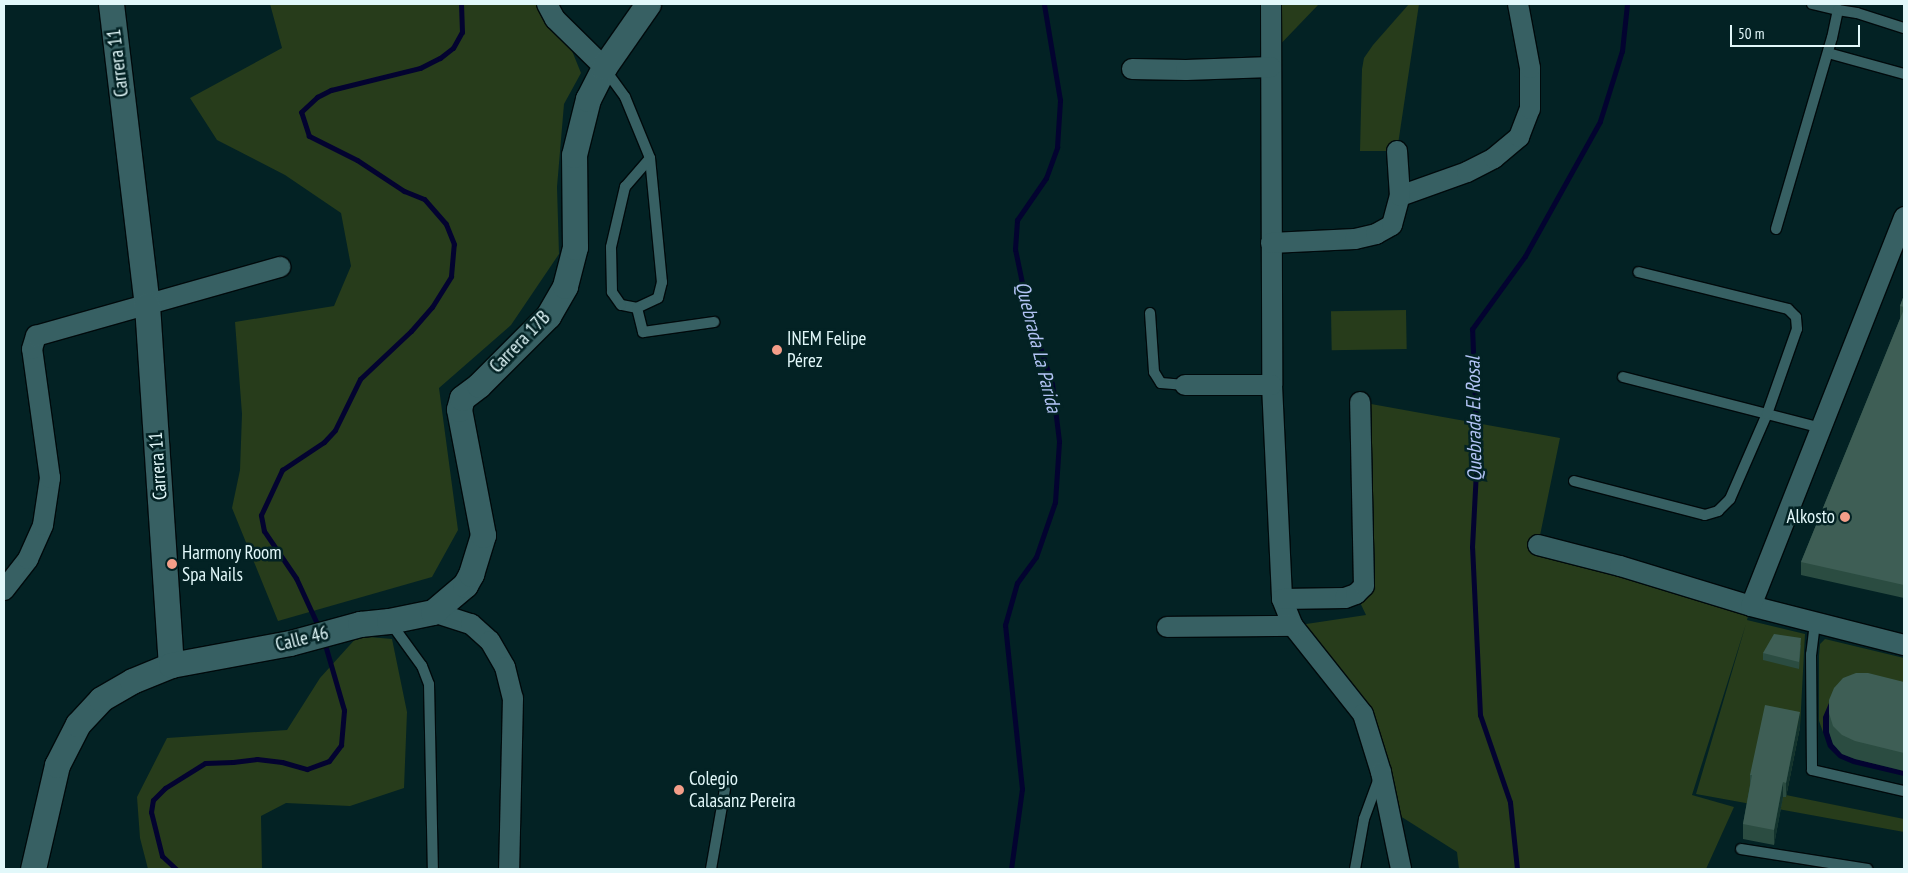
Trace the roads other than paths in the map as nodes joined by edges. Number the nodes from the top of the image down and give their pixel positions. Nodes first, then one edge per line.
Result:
1 (111, 4) edge
2 (547, 4) edge
3 (648, 4) edge
4 (1271, 4) edge
5 (1518, 4) edge
6 (1812, 4) edge
7 (1838, 10) junction
8 (1904, 28) edge
9 (1828, 53) junction
10 (604, 67) junction
11 (1272, 67) junction
12 (1132, 69) dead end
13 (1904, 74) edge
14 (1397, 151) dead end
15 (650, 158) junction
16 (1400, 196) junction
17 (1904, 217) edge
18 (1776, 229) dead end
19 (1271, 243) junction
20 (280, 267) dead end
21 (1639, 272) dead end
22 (147, 306) junction
23 (637, 308) junction
24 (1150, 313) dead end
25 (714, 322) dead end
26 (1623, 377) dead end
27 (1184, 384) joint
28 (1272, 385) junction
29 (1360, 402) dead end
30 (1767, 414) junction
31 (1821, 428) junction
32 (1574, 481) dead end
33 (1538, 545) dead end
34 (4, 590) edge
35 (1282, 599) junction
36 (1751, 606) junction
37 (433, 612) junction
38 (389, 621) junction
39 (1816, 623) junction
40 (1293, 626) junction
41 (1167, 628) dead end
42 (1904, 645) edge
43 (172, 666) junction
44 (1381, 772) junction
45 (725, 789) dead end
46 (1904, 791) edge
47 (1741, 849) dead end
48 (32, 869) edge
49 (433, 869) edge
50 (509, 869) edge
51 (711, 869) edge
52 (1355, 869) edge
53 (1400, 869) edge
54 (1867, 869) edge

1 - 22 street, Carrera 11
2 - 10 street
3 - 10 street, Carrera 17B
4 - 11 street
5 - 16 street
6 - 7 lane
7 - 8 lane
7 - 9 lane
9 - 13 lane
9 - 18 lane
10 - 15 lane
10 - 37 street, Carrera 17B
11 - 12 street
11 - 19 street
14 - 16 street
15 - 23 lane
15 - 23 lane
16 - 19 street
17 - 31 street
19 - 28 street
20 - 22 street
21 - 30 lane
22 - 34 street
22 - 43 street, Carrera 11
23 - 25 lane
24 - 27 lane
26 - 30 lane
27 - 28 street
28 - 35 street
29 - 35 street
30 - 31 lane
30 - 32 lane
31 - 36 street
33 - 36 street
35 - 40 street
36 - 39 street
37 - 38 street, Calle 46
37 - 50 street
38 - 43 street, Calle 46
38 - 49 lane
39 - 42 street
39 - 46 lane
40 - 41 street
40 - 44 street
43 - 48 street
44 - 52 lane
44 - 53 street
45 - 51 lane
47 - 54 lane

